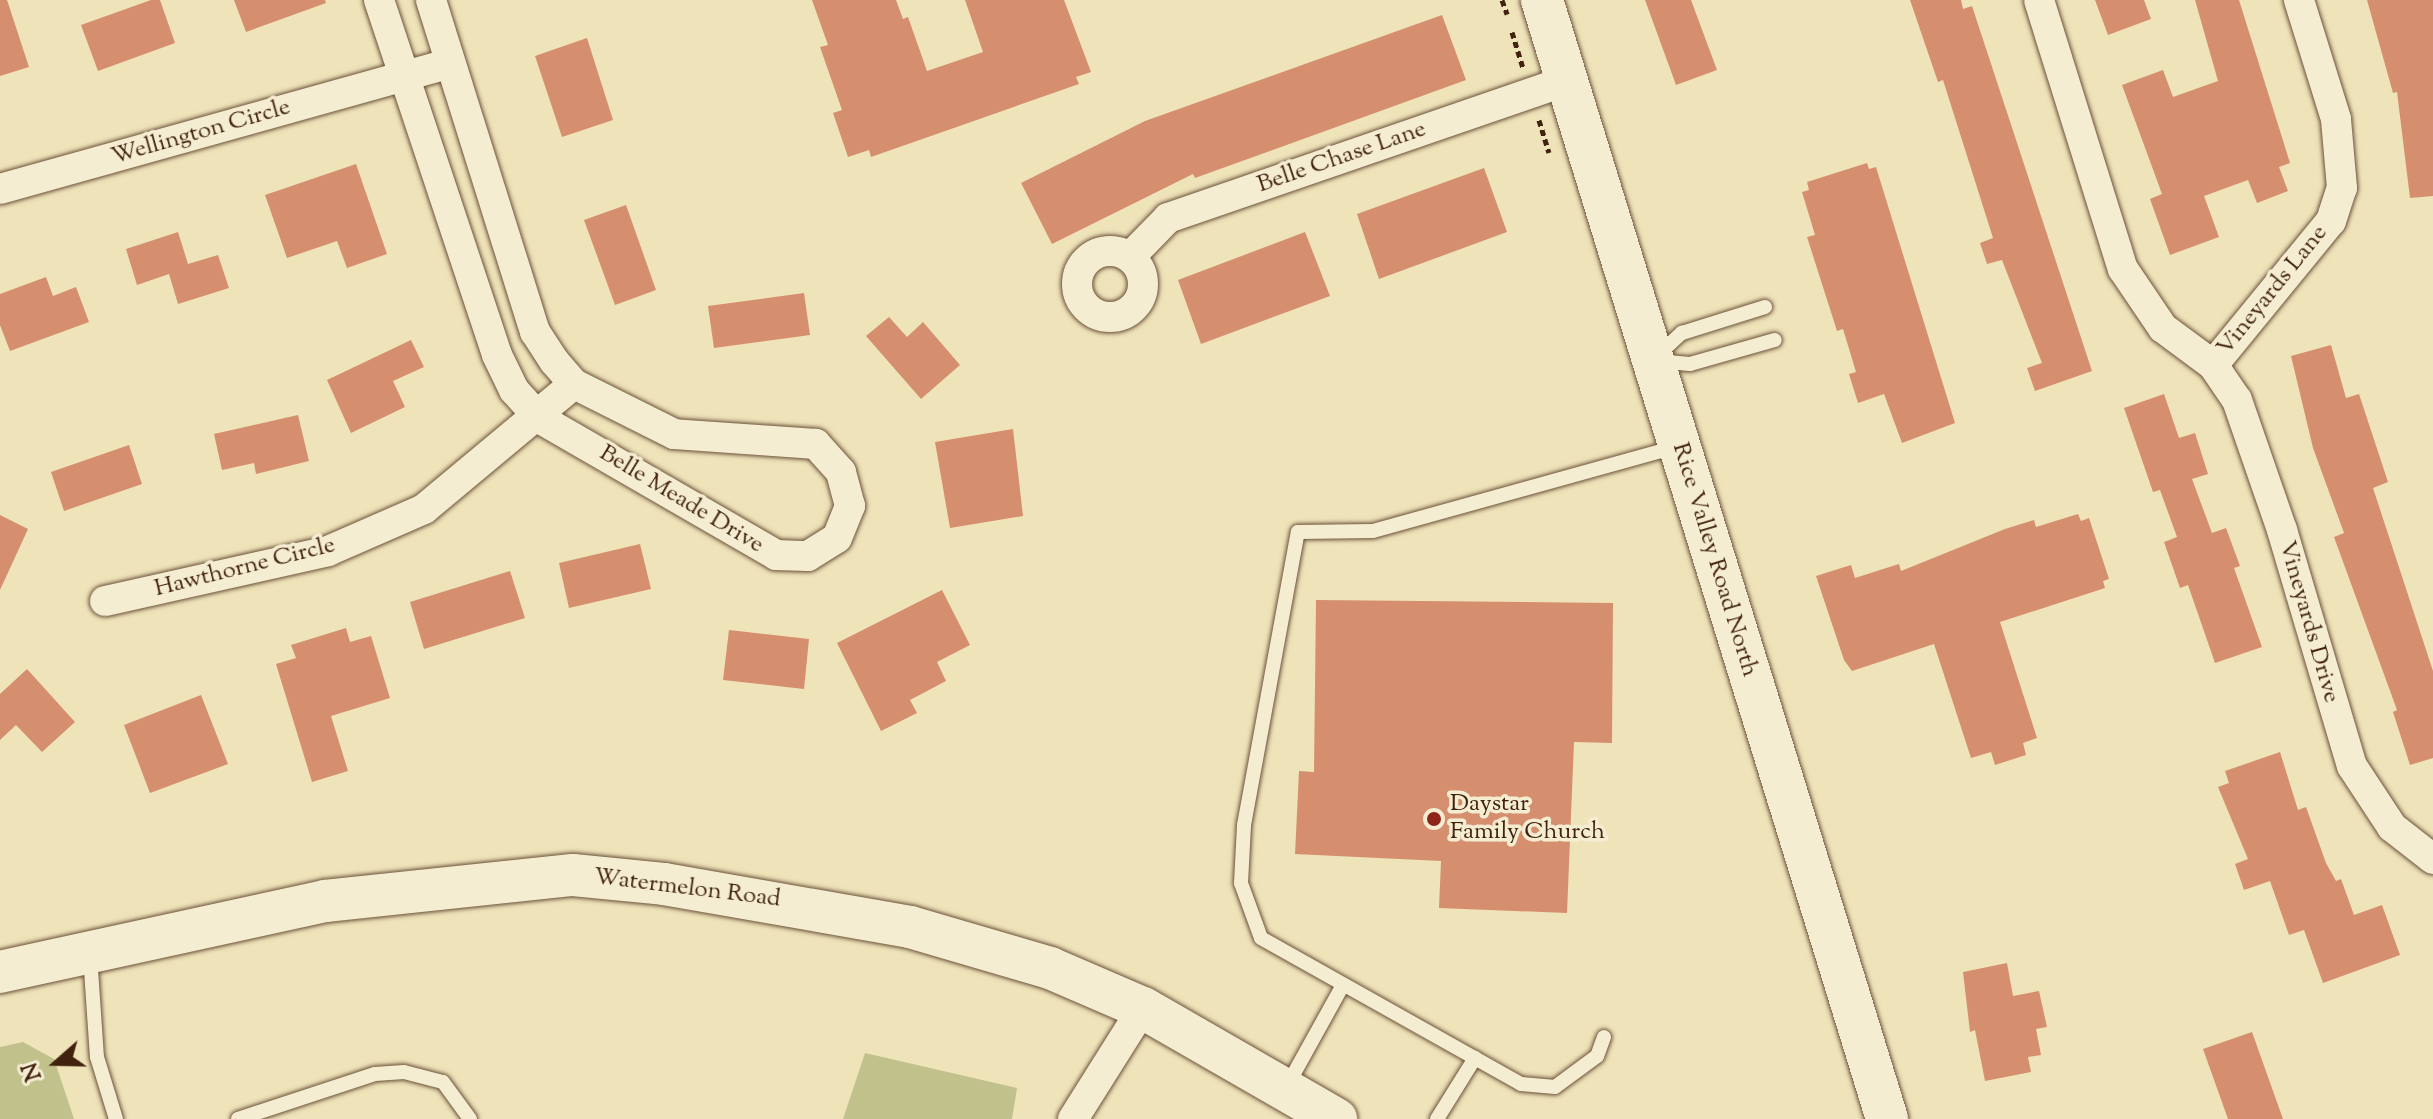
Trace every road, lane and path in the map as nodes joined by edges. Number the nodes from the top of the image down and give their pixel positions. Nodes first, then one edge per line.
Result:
1 (379, 0) edge
2 (431, 0) edge
3 (1542, 0) edge
4 (2039, 0) edge
5 (2299, 0) edge
6 (450, 63) junction
7 (402, 77) junction
8 (1567, 81) junction
9 (0, 189) edge
10 (1130, 257) dead end
11 (1765, 307) dead end
12 (1775, 340) dead end
13 (1652, 361) junction
14 (2213, 365) junction
15 (574, 384) junction
16 (539, 418) junction
17 (1679, 446) junction
18 (105, 601) dead end
19 (2433, 859) edge
20 (90, 951) junction
21 (0, 972) edge
22 (1343, 985) junction
23 (1143, 1008) junction
24 (1604, 1037) dead end
25 (1475, 1058) junction
26 (1285, 1090) junction
27 (116, 1119) edge
28 (238, 1119) edge
29 (470, 1119) edge
30 (1073, 1119) edge
31 (1336, 1119) edge
32 (1437, 1119) edge
33 (1887, 1119) edge

1 - 7 street, Belle Meade Drive
2 - 6 street, Belle Meade Drive
3 - 8 main road, Rice Valley Road North
4 - 14 street, Vineyards Lane
5 - 14 street, Vineyards Lane
6 - 7 street, Wellington Circle
6 - 15 street, Belle Meade Drive
7 - 9 street, Wellington Circle
7 - 16 street, Belle Meade Drive
8 - 10 street, Belle Chase Lane
8 - 13 main road, Rice Valley Road North
11 - 13 lane
12 - 13 lane
13 - 17 main road, Rice Valley Road North
14 - 19 street, Vineyards Drive
15 - 16 street, Hawthorne Circle
15 - 16 street, Belle Meade Drive
16 - 18 street, Hawthorne Circle
17 - 22 lane
17 - 33 main road, Rice Valley Road North
20 - 21 main road, Watermelon Road
20 - 23 main road, Watermelon Road
20 - 27 lane
22 - 25 lane
22 - 26 lane
23 - 26 main road, Watermelon Road
23 - 30 street
24 - 25 lane
25 - 32 lane
26 - 31 main road, Watermelon Road
28 - 29 lane

